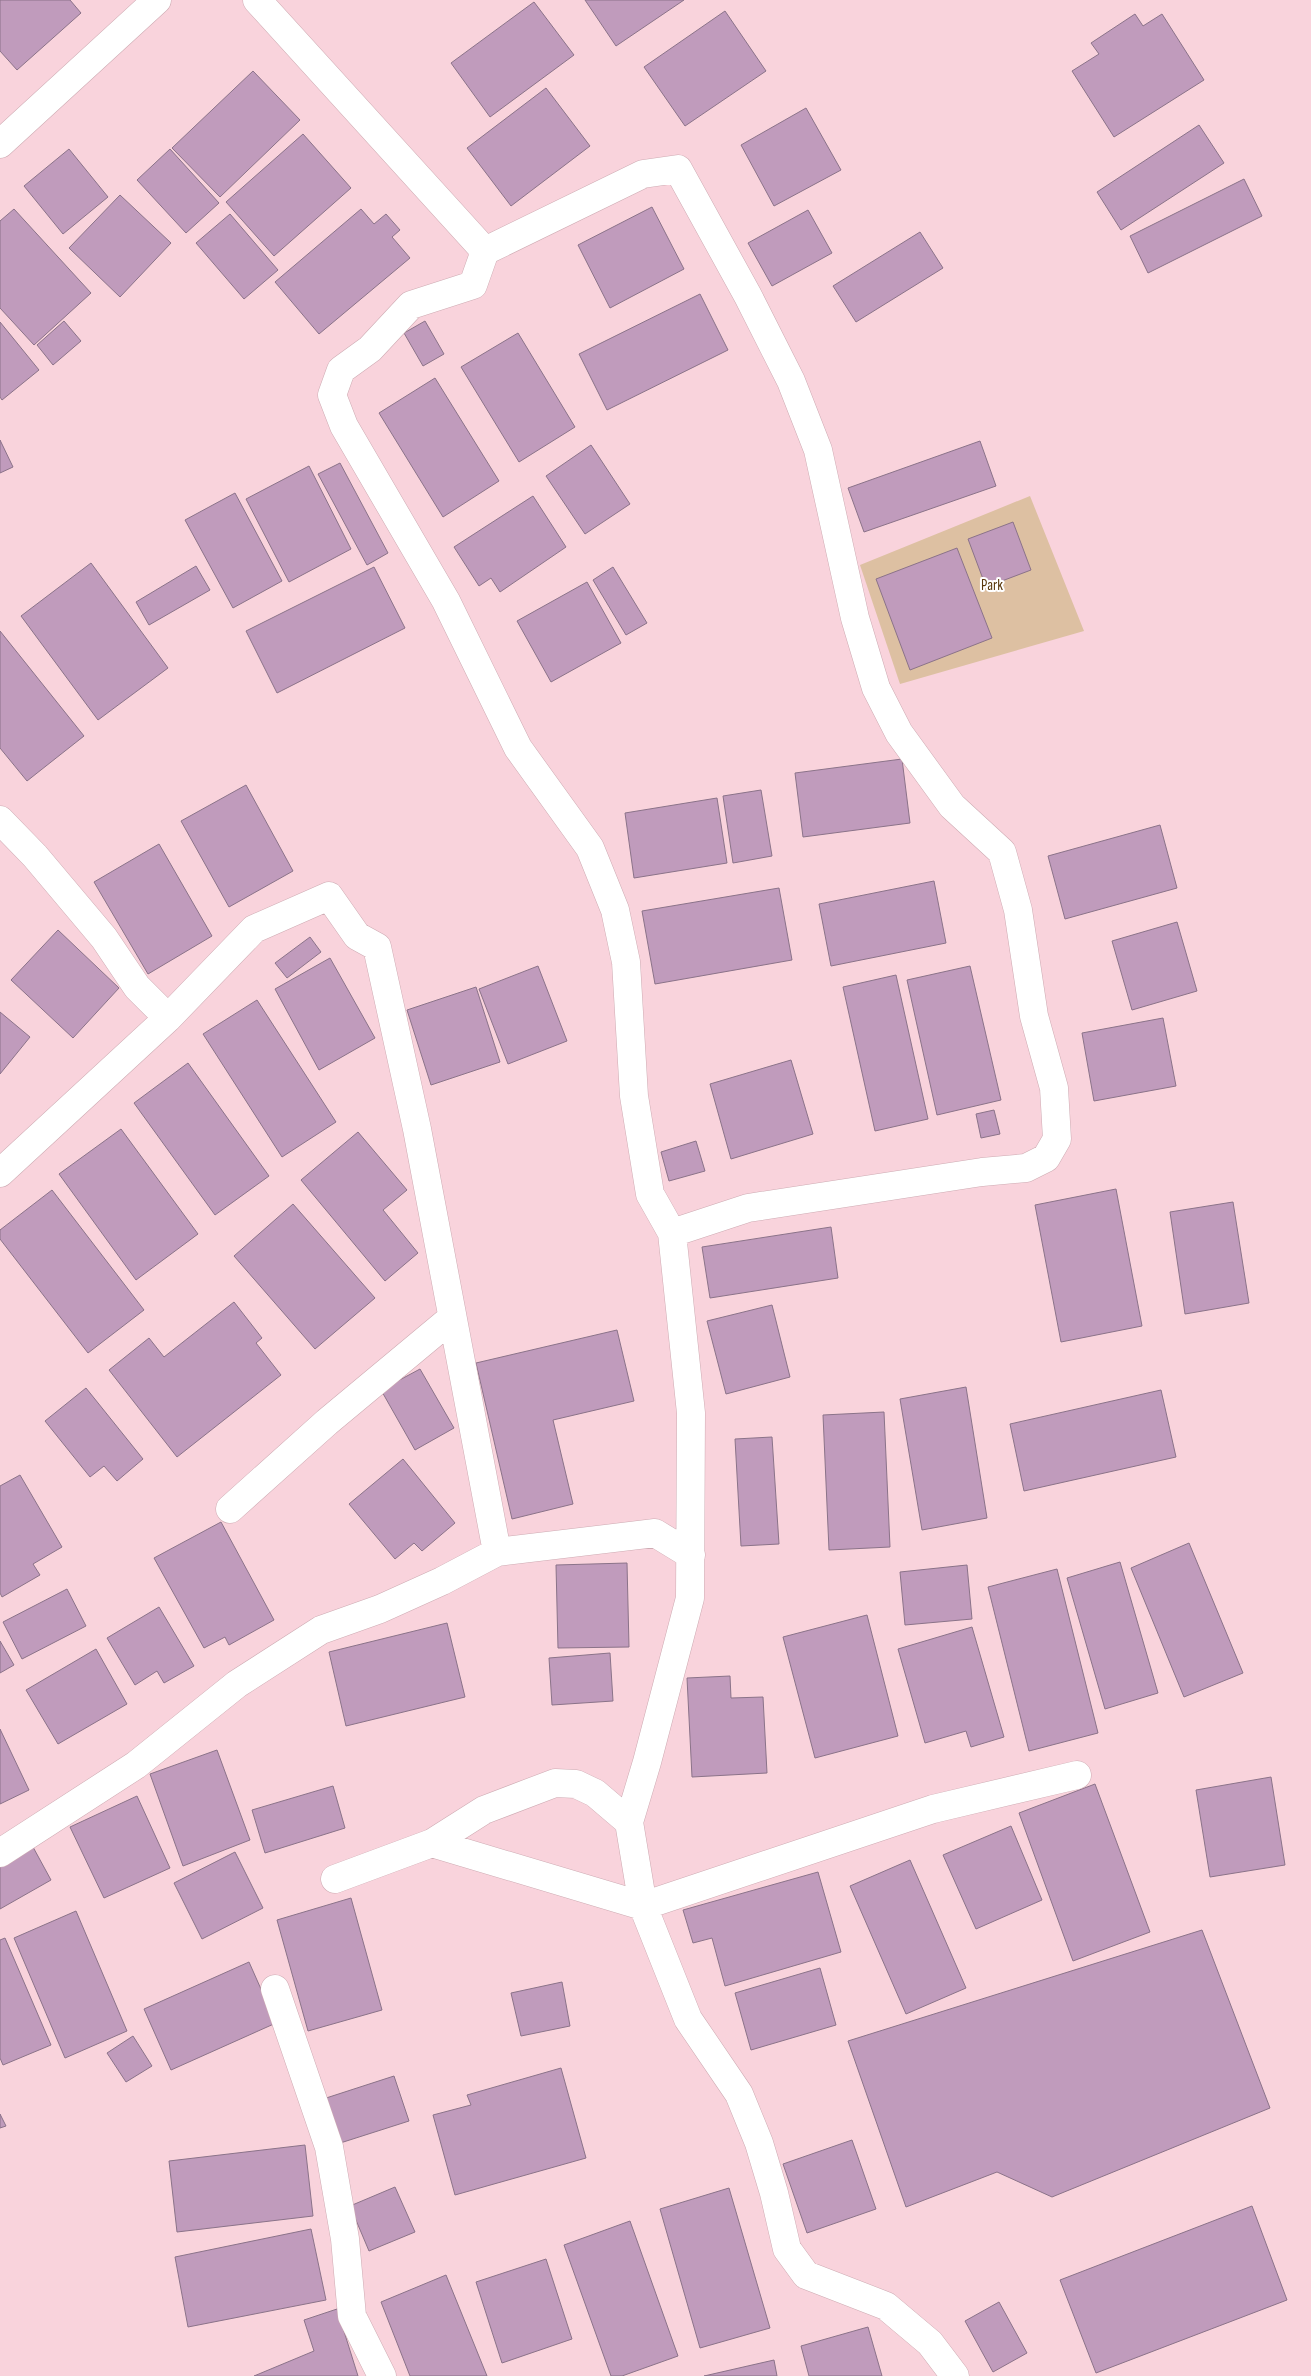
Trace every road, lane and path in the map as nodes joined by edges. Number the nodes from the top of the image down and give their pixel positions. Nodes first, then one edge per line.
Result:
1 (157, 0) edge
2 (257, 0) edge
3 (0, 144) edge
4 (485, 251) junction
5 (0, 820) edge
6 (168, 1018) junction
7 (0, 1173) edge
8 (672, 1233) junction
9 (452, 1318) junction
10 (230, 1509) dead end
11 (655, 1533) junction
12 (496, 1552) junction
13 (691, 1555) junction
14 (690, 1598) junction
15 (1077, 1775) dead end
16 (629, 1822) junction
17 (432, 1844) junction
18 (0, 1853) edge
19 (335, 1879) dead end
20 (643, 1906) junction
21 (275, 1989) dead end
22 (382, 2376) edge
23 (955, 2376) edge

1 - 3 street
2 - 4 street
4 - 8 street
4 - 8 street
5 - 6 street
6 - 7 street
6 - 9 street
8 - 13 street
9 - 10 street
9 - 12 street
11 - 12 street
11 - 13 street
11 - 14 street
12 - 18 street
13 - 14 street
14 - 16 street
15 - 20 street
16 - 17 street
16 - 20 street
17 - 19 street
17 - 20 street
20 - 23 street
21 - 22 street

